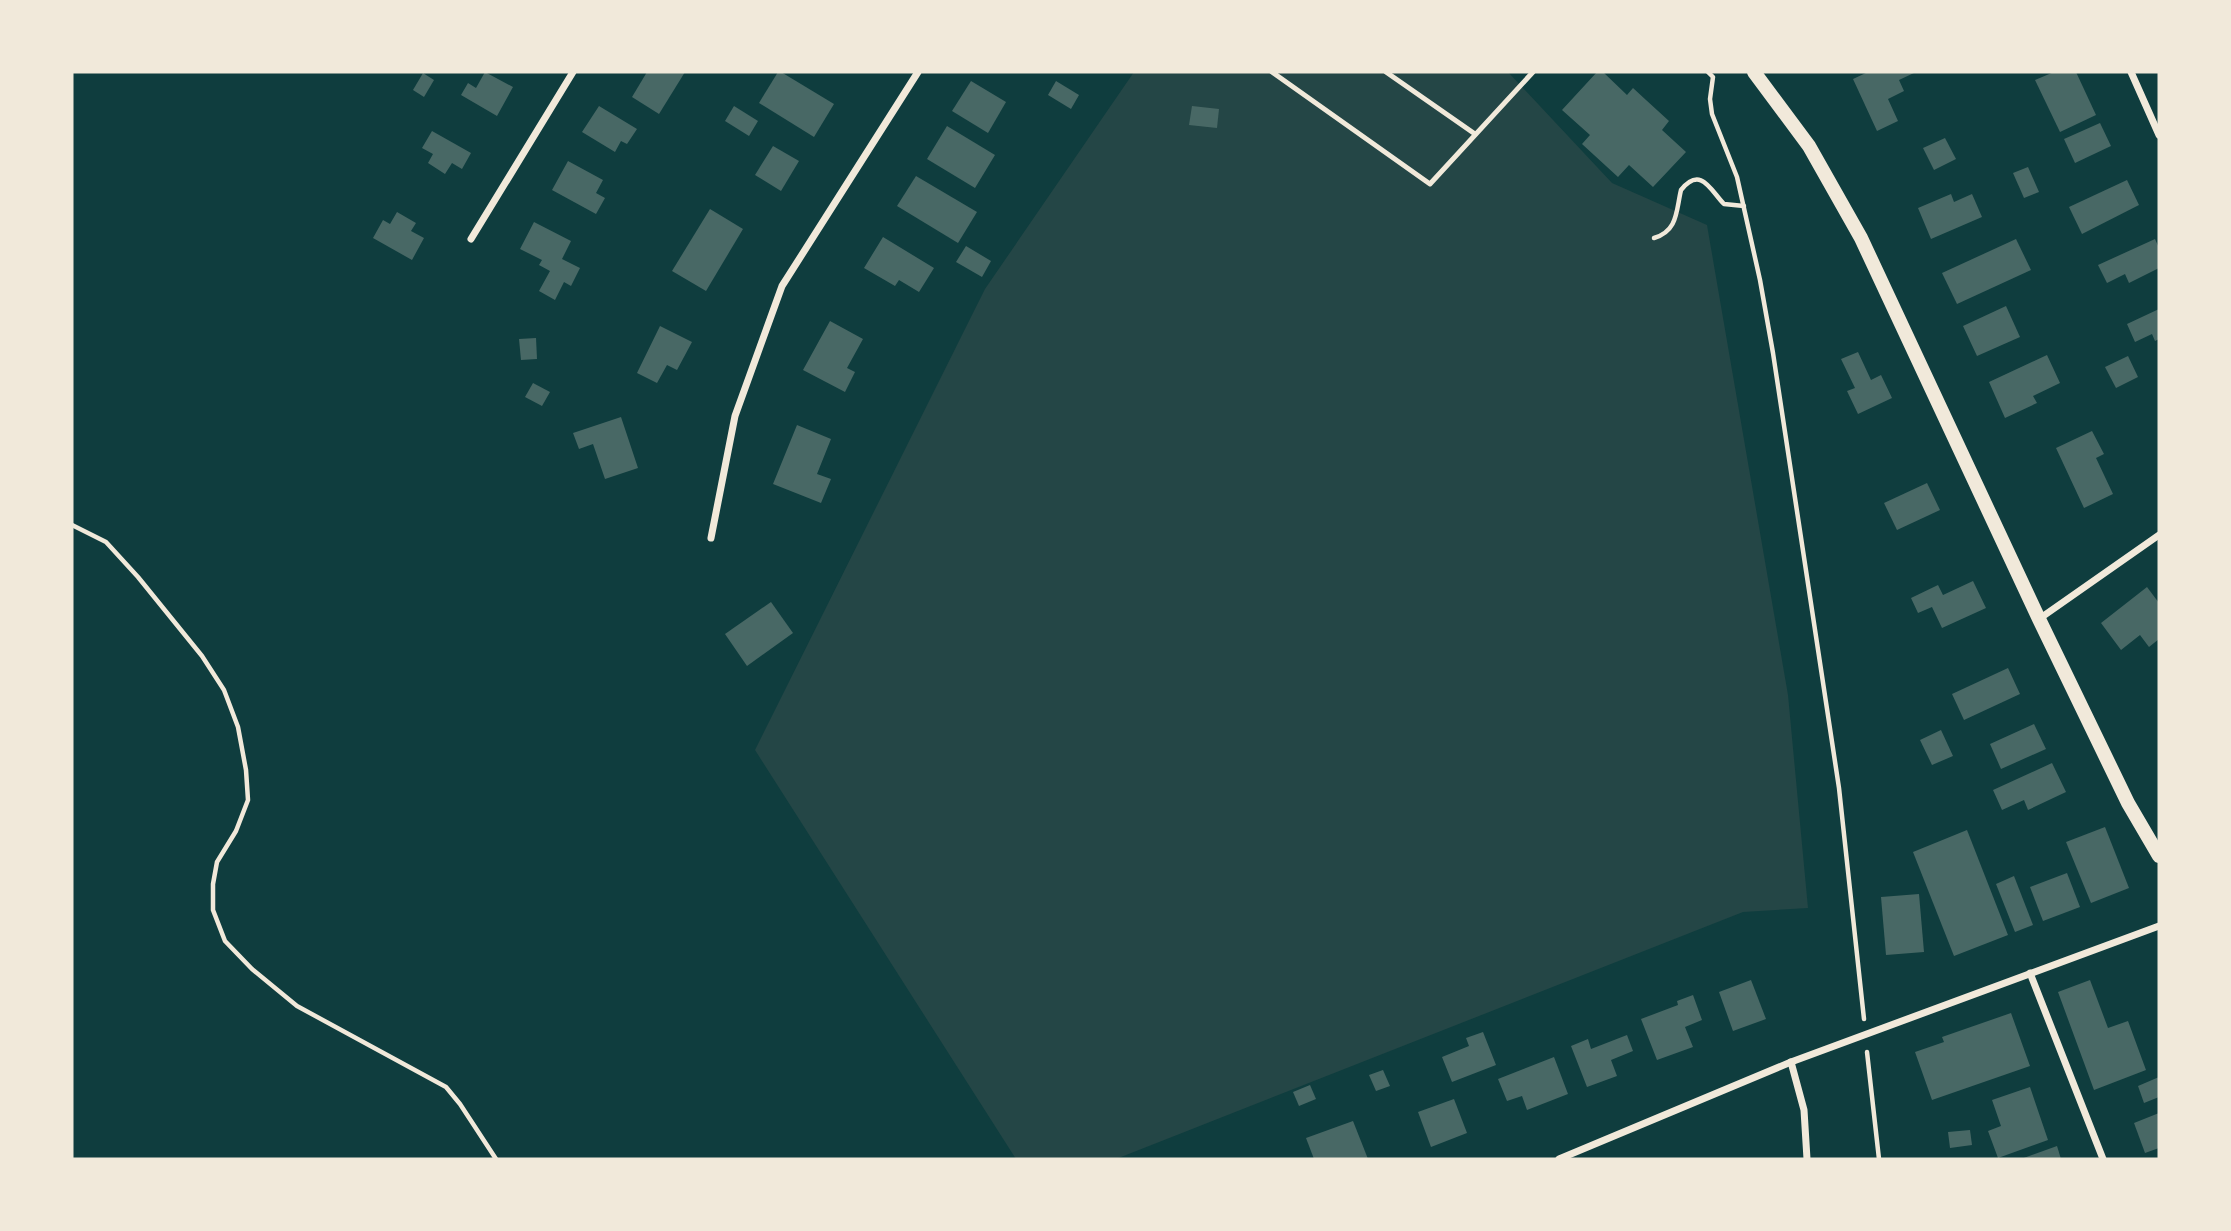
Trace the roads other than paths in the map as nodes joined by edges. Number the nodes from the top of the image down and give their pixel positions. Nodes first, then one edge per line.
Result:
1 (573, 72) edge
2 (918, 72) edge
3 (1272, 72) edge
4 (1386, 72) edge
5 (1534, 72) edge
6 (1754, 72) edge
7 (2131, 72) edge
8 (1475, 134) junction
9 (2159, 135) edge
10 (471, 239) dead end
11 (2159, 535) edge
12 (711, 538) dead end
13 (2039, 619) junction
14 (2159, 856) edge
15 (2159, 926) edge
16 (2029, 973) junction
17 (1791, 1062) junction
18 (1559, 1159) edge
19 (1807, 1159) edge
20 (2103, 1159) edge

1 - 10 street
2 - 12 street
3 - 8 lane
4 - 8 lane
5 - 8 lane
6 - 13 main road
7 - 9 street
11 - 13 street
13 - 14 main road
15 - 16 street
16 - 17 street
16 - 20 street
17 - 18 street
17 - 19 street

